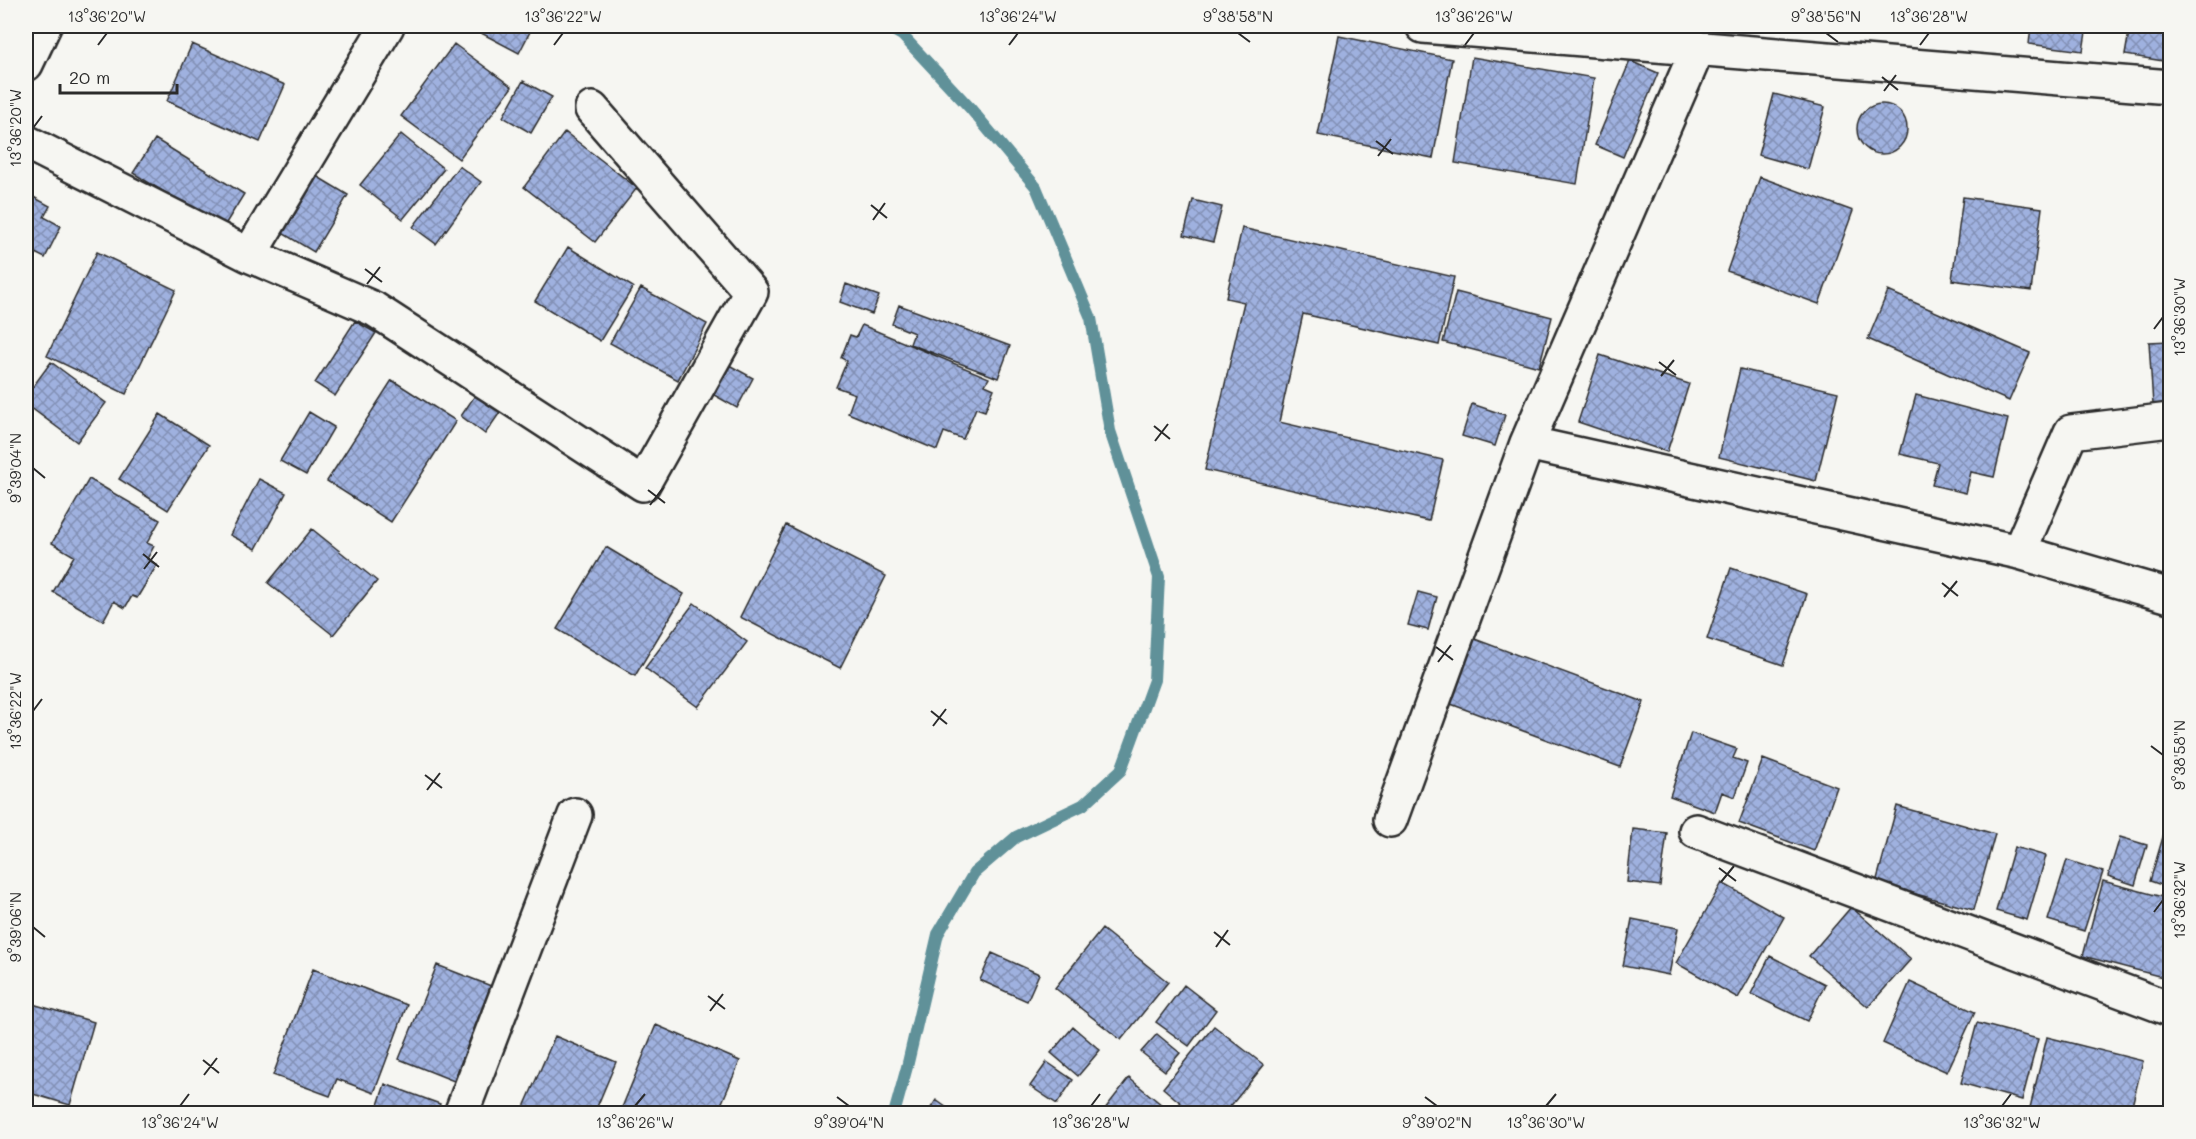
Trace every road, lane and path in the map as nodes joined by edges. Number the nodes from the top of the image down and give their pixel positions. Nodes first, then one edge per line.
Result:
1 (44, 26) edge
2 (387, 26) edge
3 (1423, 26) edge
4 (1698, 48) junction
5 (26, 64) edge
6 (2170, 87) edge
7 (592, 109) dead end
8 (26, 142) edge
9 (249, 255) junction
10 (2170, 420) edge
11 (1527, 443) junction
12 (2019, 552) junction
13 (2170, 596) edge
14 (574, 815) dead end
15 (1390, 820) dead end
16 (1696, 831) dead end
17 (2170, 1008) edge
18 (461, 1113) edge

1 - 5 street
2 - 9 street
3 - 4 street
4 - 6 street
4 - 11 street
7 - 9 street
8 - 9 street
10 - 12 street
11 - 12 street
11 - 15 street
12 - 13 street
14 - 18 street
16 - 17 street

